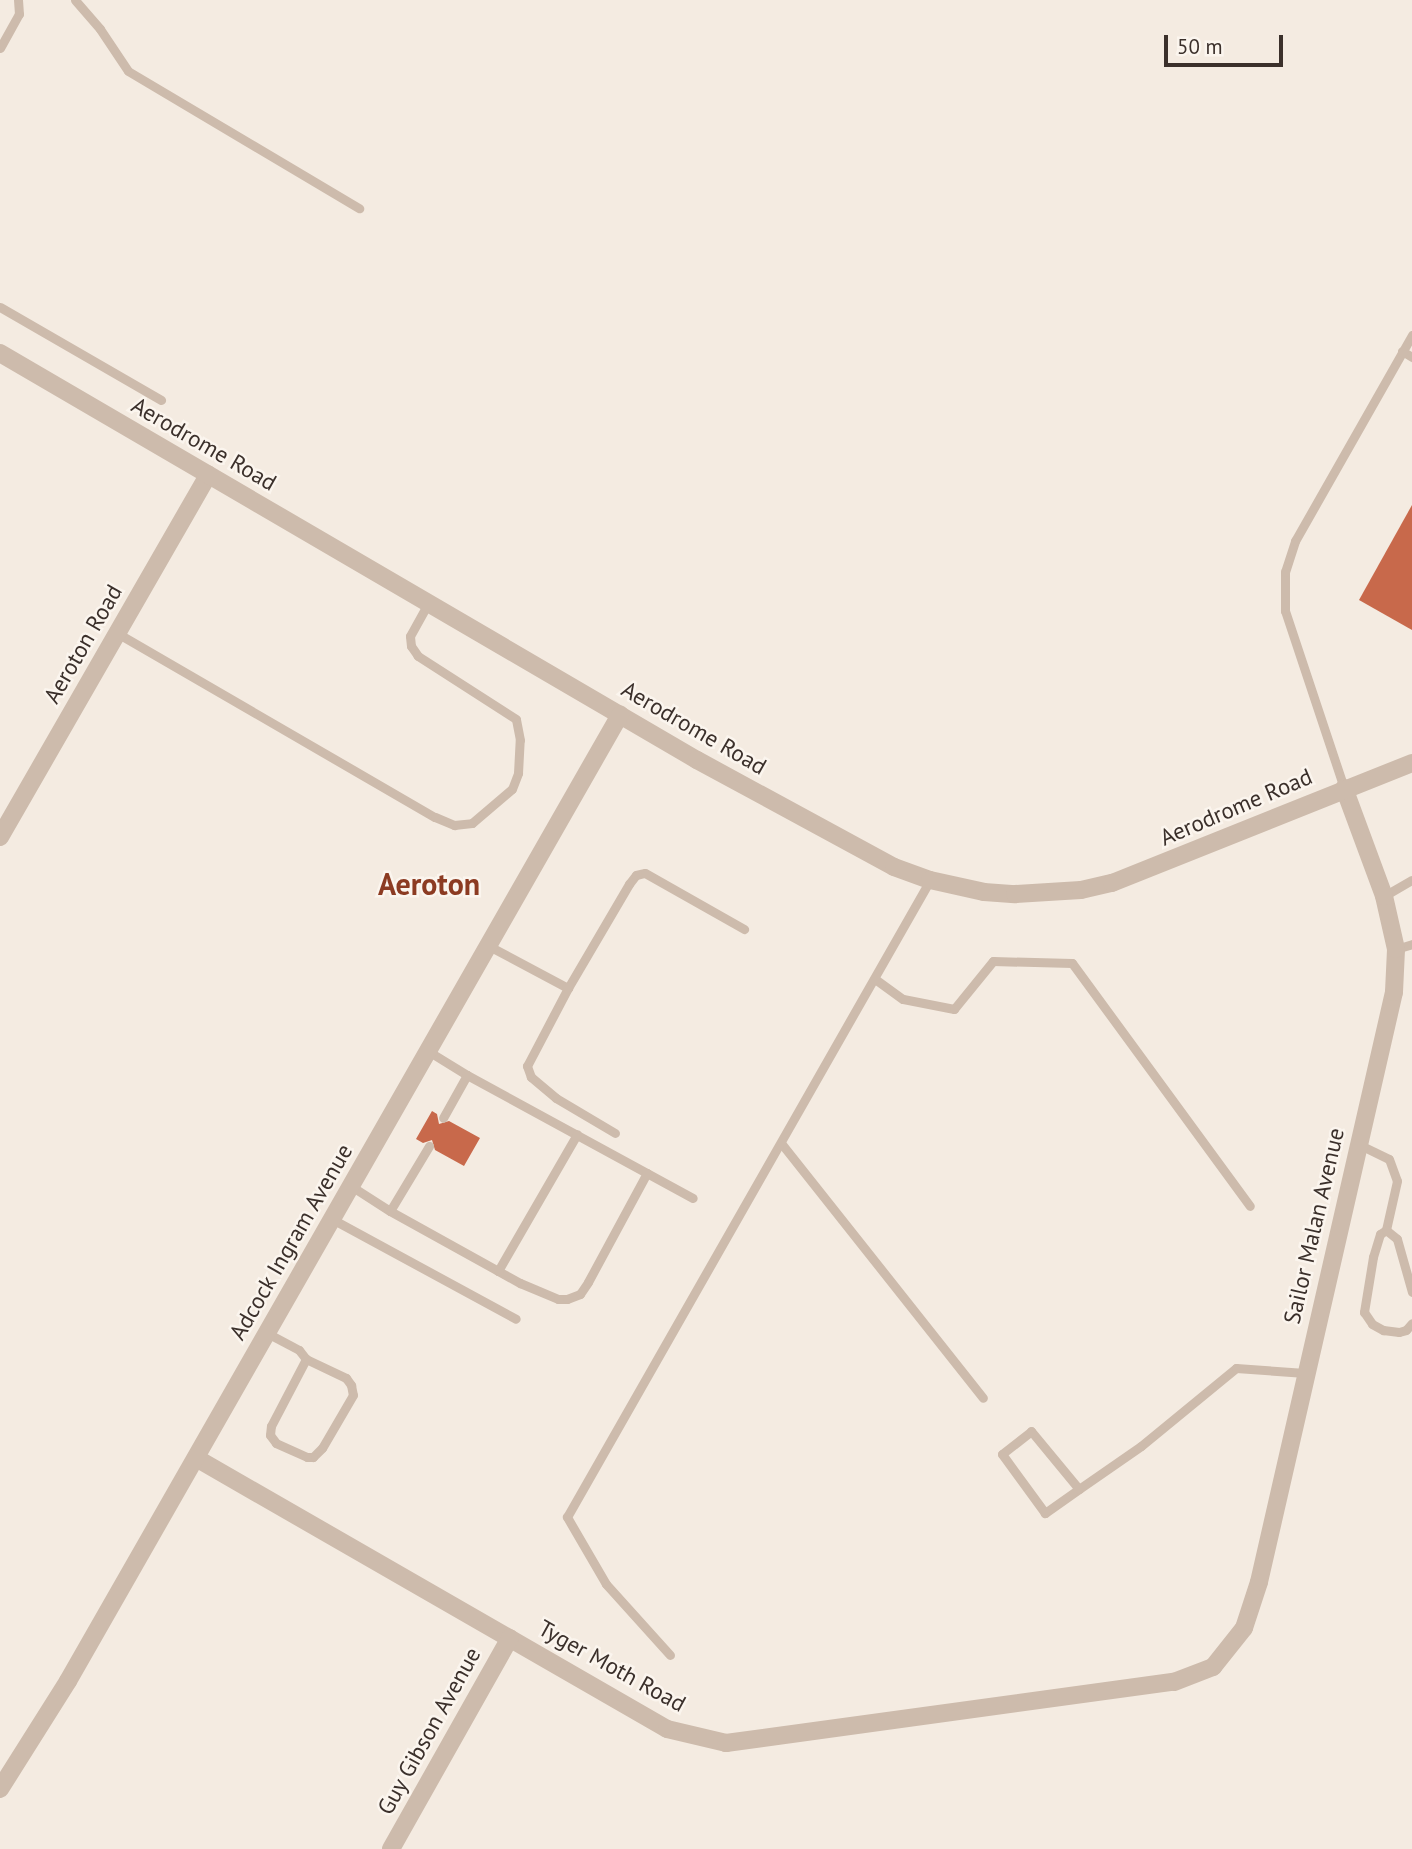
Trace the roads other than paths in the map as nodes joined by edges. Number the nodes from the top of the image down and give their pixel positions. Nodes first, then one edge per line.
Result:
1 (18, 0) edge
2 (75, 0) edge
3 (0, 48) edge
4 (359, 208) dead end
5 (0, 307) edge
6 (1412, 335) edge
7 (1402, 351) junction
8 (0, 353) edge
9 (1412, 357) edge
10 (161, 400) dead end
11 (208, 475) junction
12 (428, 603) junction
13 (117, 634) junction
14 (620, 715) junction
15 (1412, 764) edge
16 (1344, 788) junction
17 (0, 837) edge
18 (930, 880) junction
19 (1412, 880) edge
20 (1384, 896) junction
21 (744, 929) dead end
22 (487, 945) junction
23 (1404, 946) edge
24 (875, 979) junction
25 (568, 988) junction
26 (428, 1051) junction
27 (467, 1075) junction
28 (443, 1118) dead end
29 (615, 1133) dead end
30 (577, 1134) junction
31 (781, 1143) junction
32 (1358, 1144) junction
33 (429, 1146) dead end
34 (647, 1173) junction
35 (351, 1186) junction
36 (693, 1198) dead end
37 (1250, 1206) dead end
38 (390, 1211) junction
39 (332, 1219) junction
40 (1387, 1230) junction
41 (498, 1271) junction
42 (1412, 1292) edge
43 (516, 1319) dead end
44 (1412, 1323) edge
45 (267, 1333) junction
46 (306, 1359) junction
47 (1305, 1373) junction
48 (983, 1398) dead end
49 (196, 1458) junction
50 (1079, 1489) junction
51 (510, 1637) junction
52 (670, 1655) dead end
53 (1213, 1667) joint
54 (0, 1790) edge
55 (391, 1849) edge

1 - 3 lane
2 - 4 lane
5 - 10 lane
6 - 7 lane
7 - 9 lane
7 - 16 lane
8 - 11 street, Aerodrome Road
11 - 12 street, Aerodrome Road
11 - 13 street, Aeroton Road
12 - 13 lane
12 - 14 street, Aerodrome Road
13 - 17 street, Aeroton Road
14 - 18 street, Aerodrome Road
14 - 22 street, Adcock Ingram Avenue
15 - 16 street, Aerodrome Road
16 - 18 street, Aerodrome Road
16 - 20 street, Sailor Malan Avenue
18 - 24 lane
19 - 20 lane
20 - 23 street, Sailor Malan Avenue
21 - 25 lane
22 - 25 lane
22 - 26 street, Adcock Ingram Avenue
23 - 32 street, Sailor Malan Avenue
24 - 31 lane
24 - 37 lane
25 - 29 lane
26 - 27 lane
26 - 35 street, Adcock Ingram Avenue
27 - 28 lane
27 - 30 lane
30 - 34 lane
30 - 41 lane
31 - 48 lane
31 - 52 lane
32 - 40 lane
32 - 47 street, Sailor Malan Avenue
33 - 38 lane
34 - 36 lane
34 - 41 lane
35 - 38 lane
35 - 39 street, Adcock Ingram Avenue
38 - 41 lane
39 - 43 lane
39 - 45 street, Adcock Ingram Avenue
40 - 42 lane
40 - 44 lane
45 - 46 lane
45 - 49 street, Adcock Ingram Avenue
46 - 46 lane
47 - 50 lane
47 - 53 street, Sailor Malan Avenue
49 - 51 street, Tyger Moth Road
49 - 54 street, Adcock Ingram Avenue
50 - 50 lane
51 - 53 street, Tyger Moth Road
51 - 55 street, Guy Gibson Avenue

